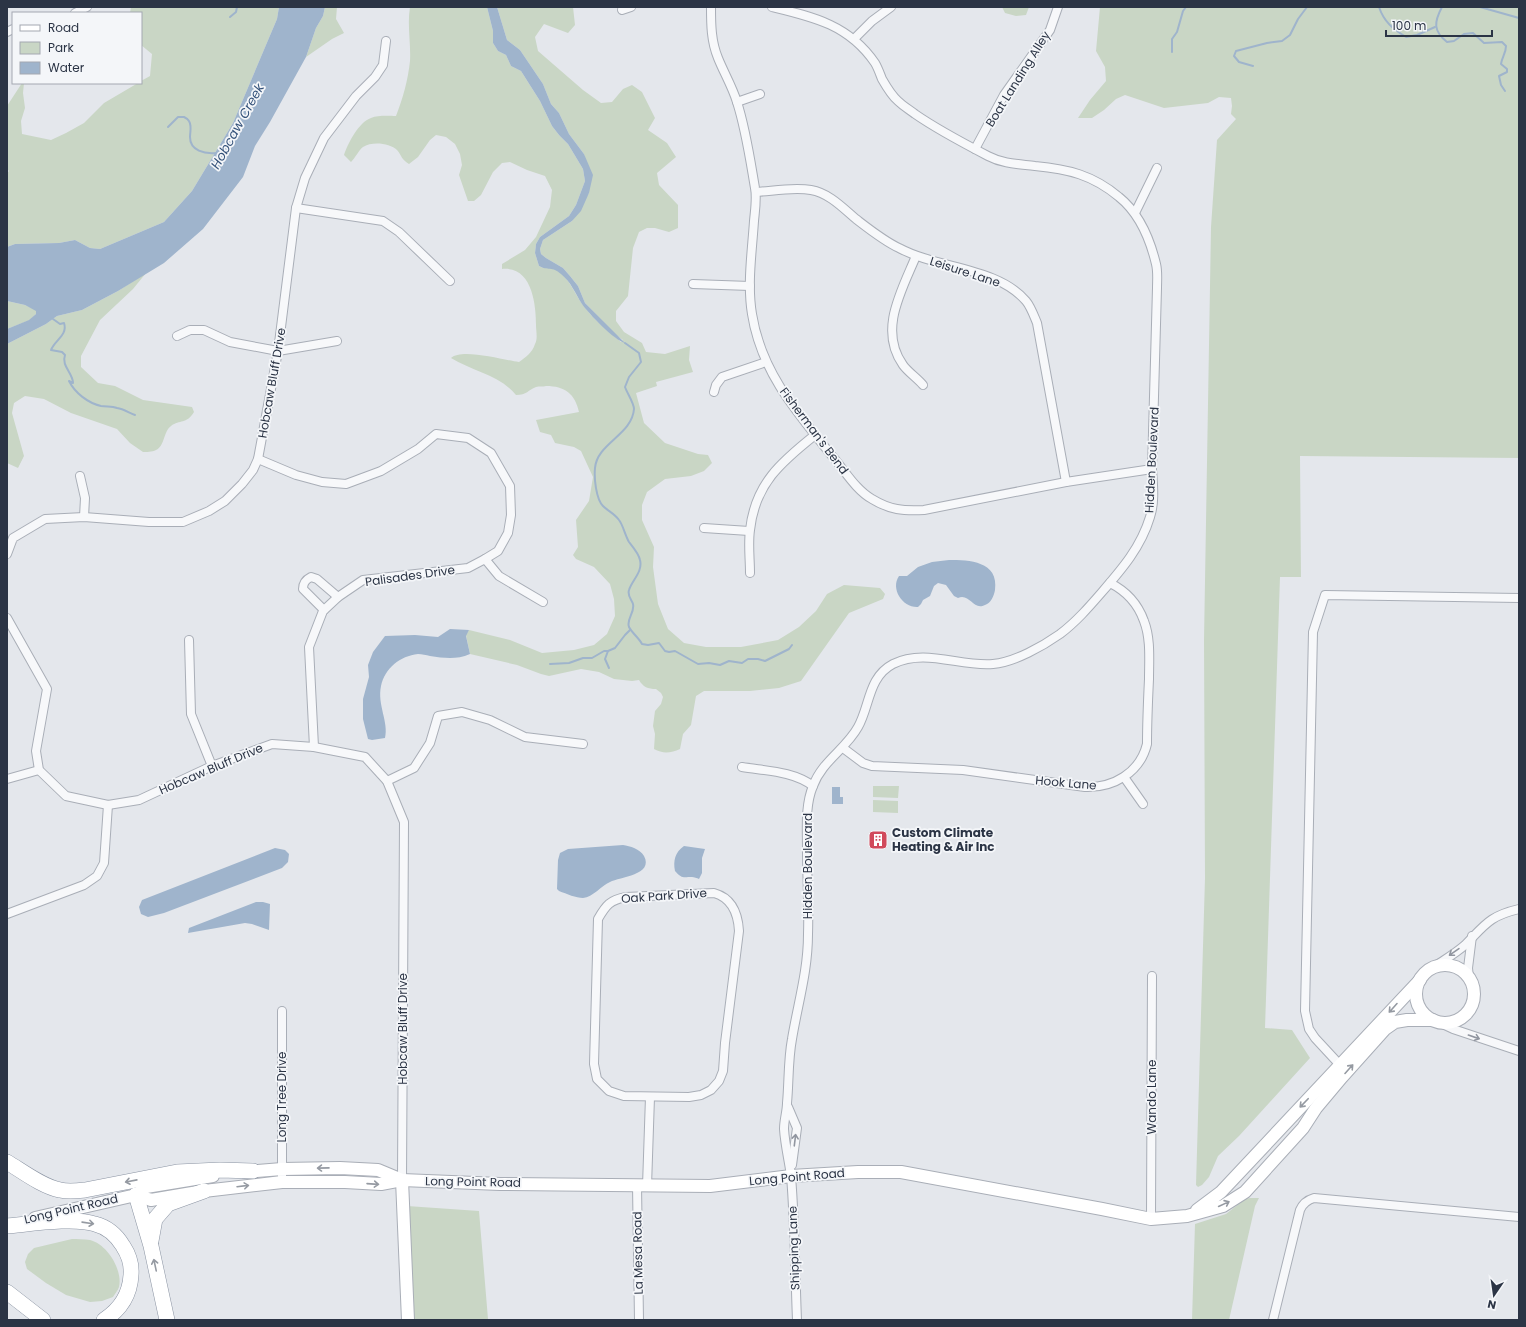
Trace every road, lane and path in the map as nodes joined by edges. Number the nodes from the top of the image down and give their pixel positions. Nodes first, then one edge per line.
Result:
1 (87, 7) edge
2 (630, 7) edge
3 (711, 7) edge
4 (772, 7) edge
5 (891, 7) edge
6 (1058, 7) edge
7 (622, 10) dead end
8 (77, 12) edge
9 (854, 39) junction
10 (386, 41) dead end
11 (760, 94) dead end
12 (737, 102) junction
13 (975, 149) junction
14 (1157, 168) dead end
15 (756, 192) junction
16 (296, 208) junction
17 (1135, 213) junction
18 (916, 256) junction
19 (450, 281) dead end
20 (693, 284) dead end
21 (750, 286) junction
22 (177, 336) dead end
23 (337, 341) dead end
24 (278, 351) junction
25 (766, 362) junction
26 (923, 385) dead end
27 (714, 392) dead end
28 (815, 435) junction
29 (258, 460) junction
30 (1152, 470) junction
31 (80, 476) dead end
32 (1066, 482) junction
33 (84, 517) junction
34 (704, 528) dead end
35 (749, 531) junction
36 (7, 554) edge
37 (485, 559) junction
38 (750, 573) dead end
39 (1110, 583) junction
40 (338, 597) junction
41 (1519, 598) edge
42 (543, 602) dead end
43 (324, 610) junction
44 (7, 618) edge
45 (188, 640) dead end
46 (583, 744) dead end
47 (314, 747) junction
48 (843, 748) junction
49 (212, 766) junction
50 (742, 767) dead end
51 (39, 770) junction
52 (1124, 777) junction
53 (7, 779) edge
54 (386, 781) junction
55 (813, 786) junction
56 (1143, 804) dead end
57 (108, 805) junction
58 (1519, 909) edge
59 (7, 914) edge
60 (1473, 936) junction
61 (1434, 967) junction
62 (1152, 976) dead end
63 (1469, 978) junction
64 (1420, 980) junction
65 (282, 1011) dead end
66 (1435, 1021) junction
67 (1519, 1051) edge
68 (1340, 1065) junction
69 (650, 1098) junction
70 (787, 1106) junction
71 (7, 1162) edge
72 (282, 1169) junction
73 (253, 1171) junction
74 (791, 1176) junction
75 (402, 1180) junction
76 (282, 1182) junction
77 (642, 1186) junction
78 (204, 1191) junction
79 (136, 1195) junction
80 (1187, 1216) junction
81 (1519, 1217) edge
82 (1151, 1219) junction
83 (7, 1225) edge
84 (151, 1246) junction
85 (7, 1292) edge
86 (7, 1299) edge
87 (29, 1320) edge
88 (43, 1320) edge
89 (104, 1320) edge
90 (166, 1320) edge
91 (408, 1320) edge
92 (639, 1320) edge
93 (797, 1320) edge
94 (1273, 1320) edge

1 - 8 street
2 - 7 street
3 - 12 street, Fisherman's Bend
4 - 9 street, Hidden Boulevard
5 - 9 street
6 - 13 street, Boat Landing Alley
9 - 13 street, Hidden Boulevard
10 - 16 street, Hobcaw Bluff Drive
11 - 12 street
12 - 15 street, Fisherman's Bend
13 - 17 street, Hidden Boulevard
14 - 17 street
15 - 18 street, Leisure Lane
15 - 21 street, Fisherman's Bend
16 - 19 street
16 - 24 street, Hobcaw Bluff Drive
17 - 30 street, Hidden Boulevard
18 - 26 street
18 - 32 street, Leisure Lane
20 - 21 street
21 - 25 street, Fisherman's Bend
22 - 24 street
23 - 24 street
24 - 29 street, Hobcaw Bluff Drive
25 - 27 street
25 - 28 street, Fisherman's Bend
28 - 32 street, Fisherman's Bend
28 - 35 street
29 - 33 street, Hobcaw Bluff Drive
29 - 37 street, Palisades Drive
30 - 32 street, Fisherman's Bend
30 - 39 street, Hidden Boulevard
31 - 33 street
33 - 36 street, Hobcaw Bluff Drive
34 - 35 street
35 - 38 street
37 - 40 street, Palisades Drive
37 - 42 street
39 - 48 street, Hidden Boulevard
39 - 52 street, Hook Lane
40 - 43 street, Palisades Drive
40 - 43 street
41 - 68 street
43 - 47 street, Palisades Drive
44 - 51 street
45 - 49 street
46 - 54 street
47 - 49 street, Hobcaw Bluff Drive
47 - 54 street, Hobcaw Bluff Drive
48 - 52 street, Hook Lane
48 - 55 street, Hidden Boulevard
49 - 57 street, Hobcaw Bluff Drive
50 - 55 street
51 - 53 street
51 - 57 street, Hobcaw Bluff Drive
52 - 56 street
54 - 75 street, Hobcaw Bluff Drive
55 - 70 street, Hidden Boulevard
57 - 59 street
58 - 60 street
60 -> 61 street
60 - 63 street
61 - 63 main road
61 - 64 main road
62 - 82 street, Wando Lane
63 - 66 main road
64 - 66 main road
64 -> 68 main road
65 - 72 street, Long Tree Drive
66 -> 67 street
80 -> 66 main road, Long Point Road
68 -> 80 main road
69 - 69 street, Oak Park Drive
69 - 77 street, La Mesa Road
70 - 74 street, Hidden Boulevard
74 -> 70 street, Hidden Boulevard
73 -> 71 highway
72 - 73 main road, Long Point Road
75 -> 72 main road, Long Point Road
72 - 76 street, Long Tree Drive
73 - 79 main road, Long Point Road
74 - 77 main road, Long Point Road
74 - 82 main road, Long Point Road
74 - 93 street, Shipping Lane
76 -> 75 main road, Long Point Road
75 - 77 main road, Long Point Road
75 - 91 main road
78 -> 76 main road, Long Point Road
77 - 92 street, La Mesa Road
78 - 79 main road, Long Point Road
78 - 84 highway
79 - 83 main road, Long Point Road
79 - 84 highway
80 - 82 main road, Long Point Road
81 - 94 street
83 -> 89 highway
90 -> 84 highway
85 - 88 highway
86 - 87 highway

